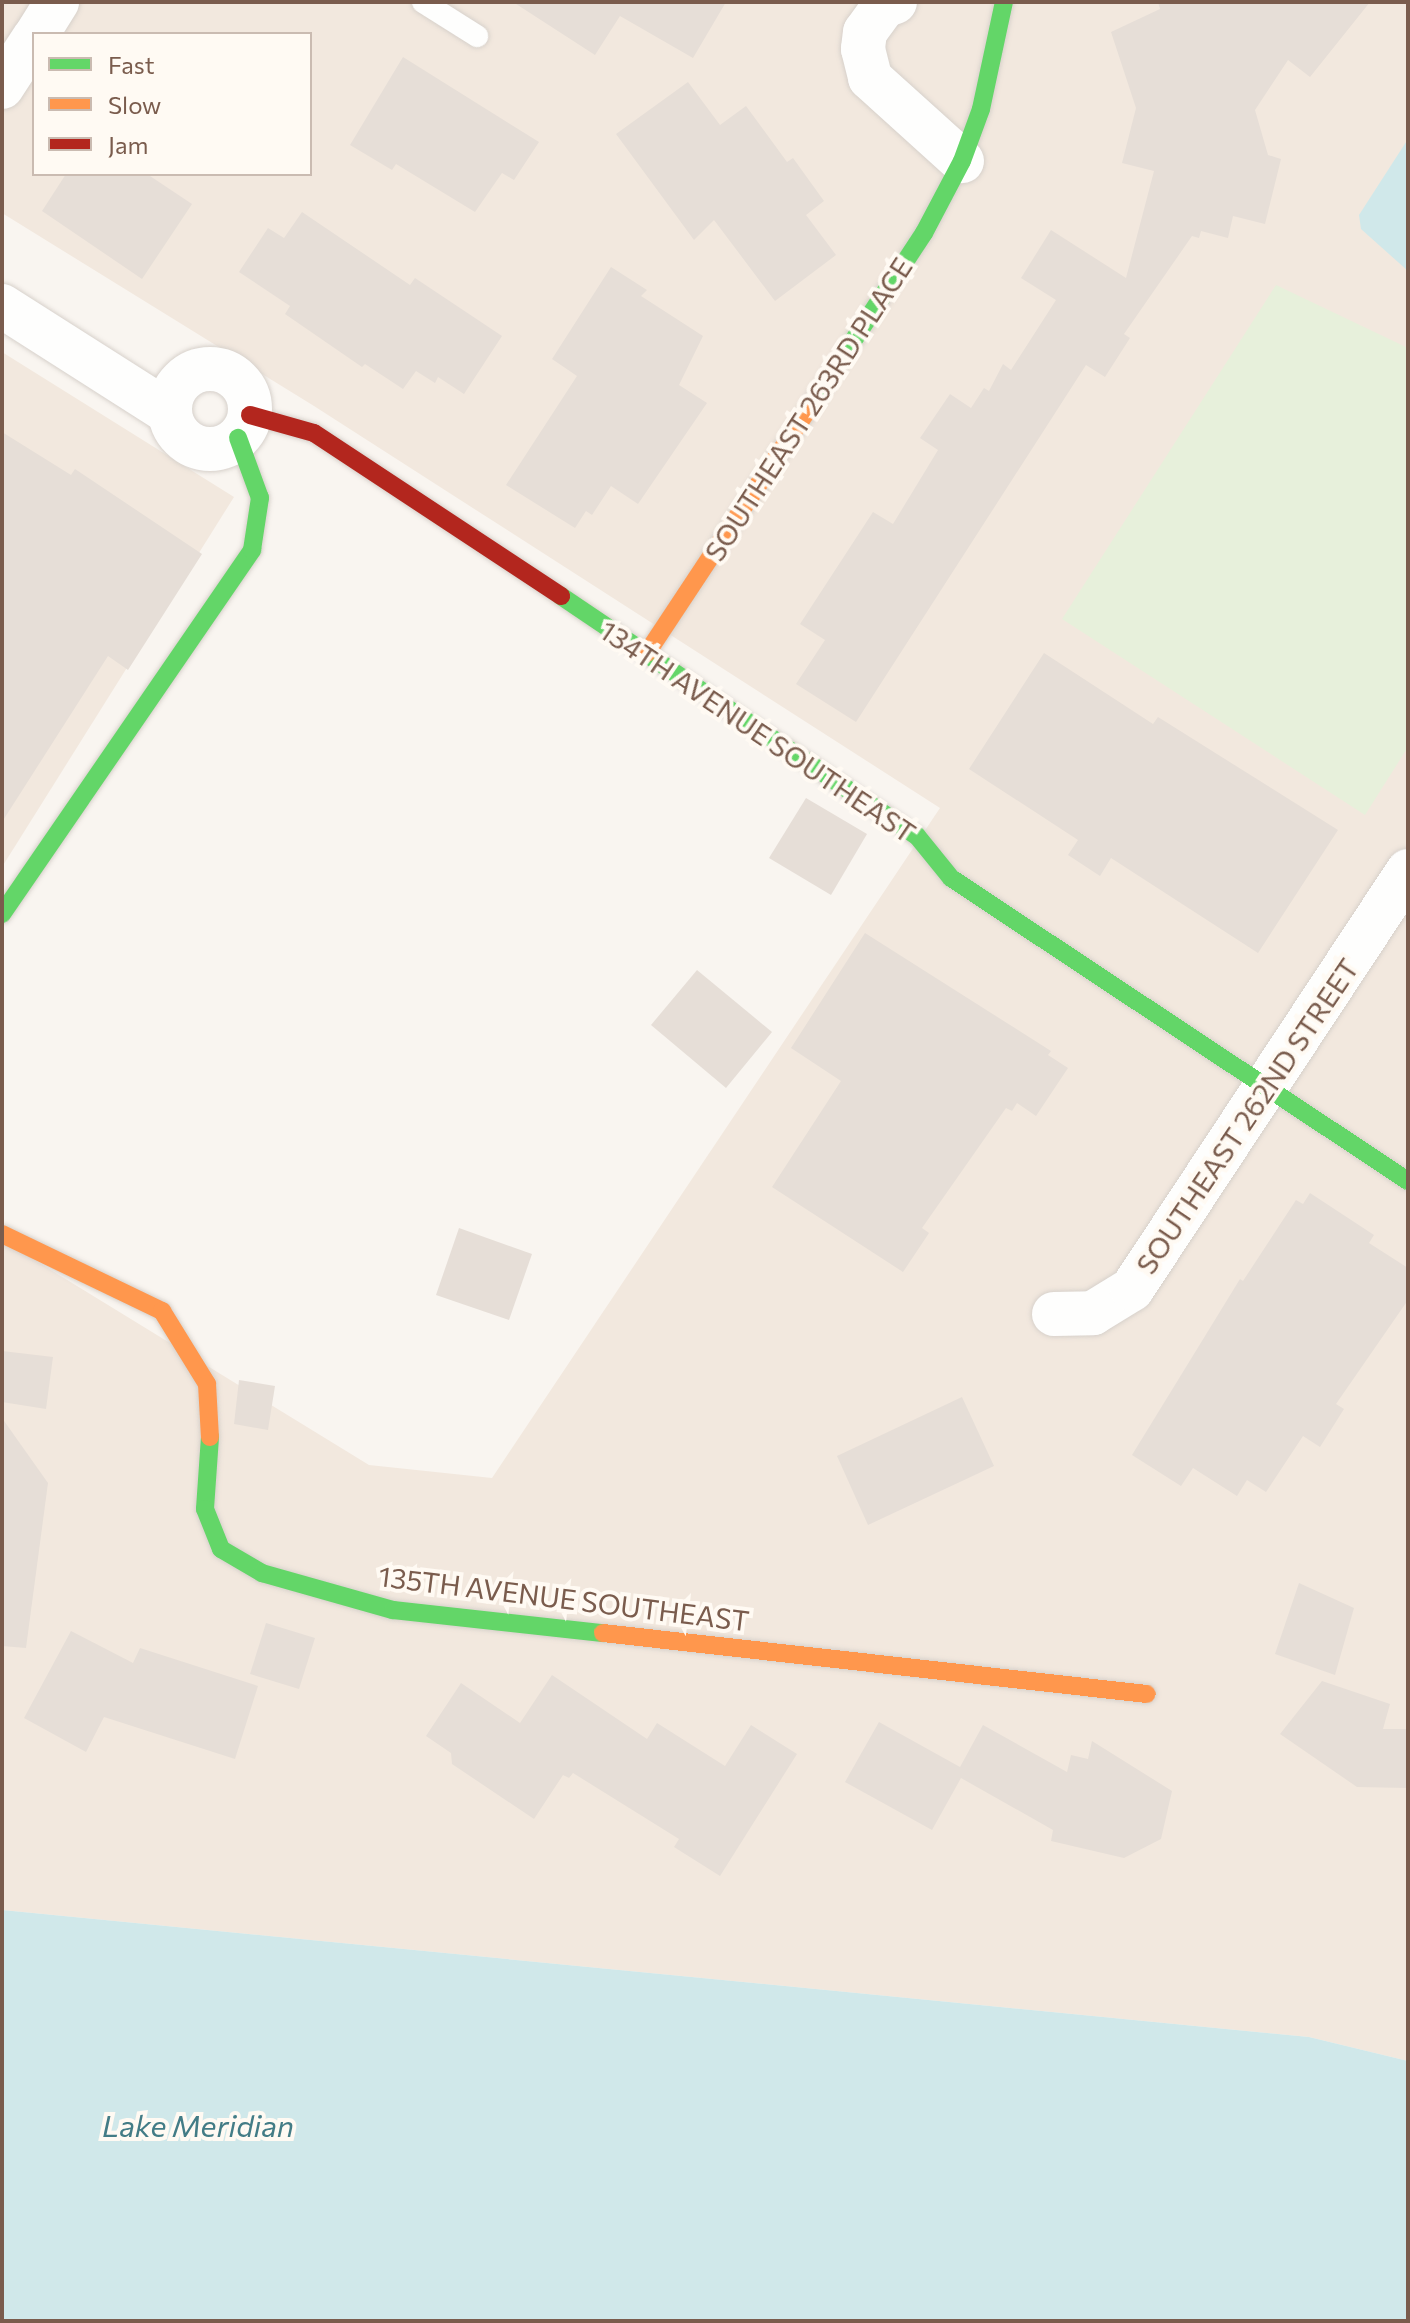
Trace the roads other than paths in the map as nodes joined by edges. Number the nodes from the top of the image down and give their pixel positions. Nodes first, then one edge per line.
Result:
1 (57, 2) edge
2 (423, 2) edge
3 (895, 2) edge
4 (1004, 2) edge
5 (38, 32) edge
6 (477, 36) dead end
7 (32, 41) edge
8 (2, 87) edge
9 (962, 161) junction
10 (2, 306) edge
11 (170, 413) junction
12 (244, 426) junction
13 (647, 653) junction
14 (1408, 871) edge
15 (2, 914) edge
16 (1267, 1086) junction
17 (1408, 1181) edge
18 (2, 1234) edge
19 (1054, 1314) dead end
20 (1147, 1694) dead end

1 - 5 street
2 - 6 lane
3 - 9 street
4 - 9 street, SOUTHEAST 263RD PLACE
7 - 8 street
9 - 13 street, SOUTHEAST 263RD PLACE
10 - 11 street
11 - 12 street
11 - 12 street
12 - 13 street, 134TH AVENUE SOUTHEAST
12 - 15 street
13 - 16 street, 134TH AVENUE SOUTHEAST
14 - 16 street, SOUTHEAST 262ND STREET
16 - 17 street, 134TH AVENUE SOUTHEAST
16 - 19 street, SOUTHEAST 262ND STREET
18 - 20 street, 135TH AVENUE SOUTHEAST

